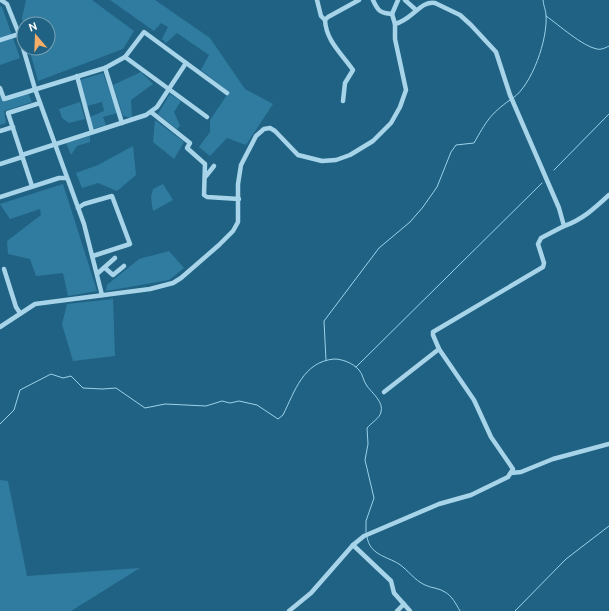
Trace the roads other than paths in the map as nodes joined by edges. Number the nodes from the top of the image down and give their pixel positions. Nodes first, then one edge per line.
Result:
1 (1, 0) edge
2 (317, 0) edge
3 (359, 0) edge
4 (373, 0) edge
5 (405, 0) edge
6 (396, 1) edge
7 (431, 1) edge
8 (9, 2) edge
9 (416, 10) junction
10 (392, 14) junction
11 (325, 20) junction
12 (16, 24) edge
13 (395, 24) junction
14 (16, 35) edge
15 (0, 40) edge
16 (25, 56) edge
17 (125, 57) junction
18 (186, 63) junction
19 (105, 68) junction
20 (77, 76) junction
21 (0, 88) edge
22 (35, 89) junction
23 (169, 89) junction
24 (227, 93) dead end
25 (343, 101) dead end
26 (40, 103) junction
27 (151, 112) junction
28 (207, 117) dead end
29 (122, 123) junction
30 (13, 127) junction
31 (0, 131) edge
32 (92, 132) junction
33 (55, 145) junction
34 (22, 156) junction
35 (0, 164) edge
36 (214, 166) dead end
37 (206, 176) junction
38 (67, 178) junction
39 (32, 186) junction
40 (609, 195) edge
41 (0, 197) edge
42 (239, 199) junction
43 (78, 208) junction
44 (564, 226) junction
45 (93, 256) junction
46 (115, 258) dead end
47 (124, 266) dead end
48 (104, 268) junction
49 (4, 269) dead end
50 (98, 273) junction
51 (102, 296) junction
52 (20, 313) junction
53 (0, 327) edge
54 (439, 349) junction
55 (384, 392) dead end
56 (609, 444) edge
57 (511, 473) junction
58 (353, 545) junction
59 (404, 604) junction
60 (289, 611) edge
61 (397, 611) edge
62 (410, 611) edge

1 - 8 street
2 - 11 street
3 - 11 street
4 - 10 street
5 - 9 street
6 - 10 street
7 - 9 street
7 - 44 street
8 - 12 street
9 - 13 street
10 - 13 street
11 - 25 street
13 - 42 street
14 - 15 street
16 - 22 street
17 - 18 street
17 - 19 street
17 - 23 street
18 - 23 street
18 - 24 street
19 - 20 street
19 - 29 street
20 - 22 street
20 - 32 street
21 - 22 street
22 - 26 street
23 - 27 street
23 - 28 street
26 - 30 street
26 - 33 street
27 - 29 street
27 - 37 street
29 - 32 street
30 - 31 street
30 - 34 street
32 - 33 street
33 - 34 street
33 - 38 street
34 - 35 street
34 - 39 street
36 - 37 street
37 - 42 street
38 - 39 street
38 - 43 street
39 - 41 street
40 - 44 street
42 - 51 street
43 - 45 street
43 - 45 street
44 - 54 street
45 - 50 street
46 - 48 street
47 - 48 street
48 - 50 street
49 - 52 street
50 - 51 street
51 - 52 street
52 - 53 street
54 - 55 street
54 - 57 street
56 - 57 street
57 - 58 street
58 - 59 street
58 - 60 street
59 - 61 street
59 - 62 street

